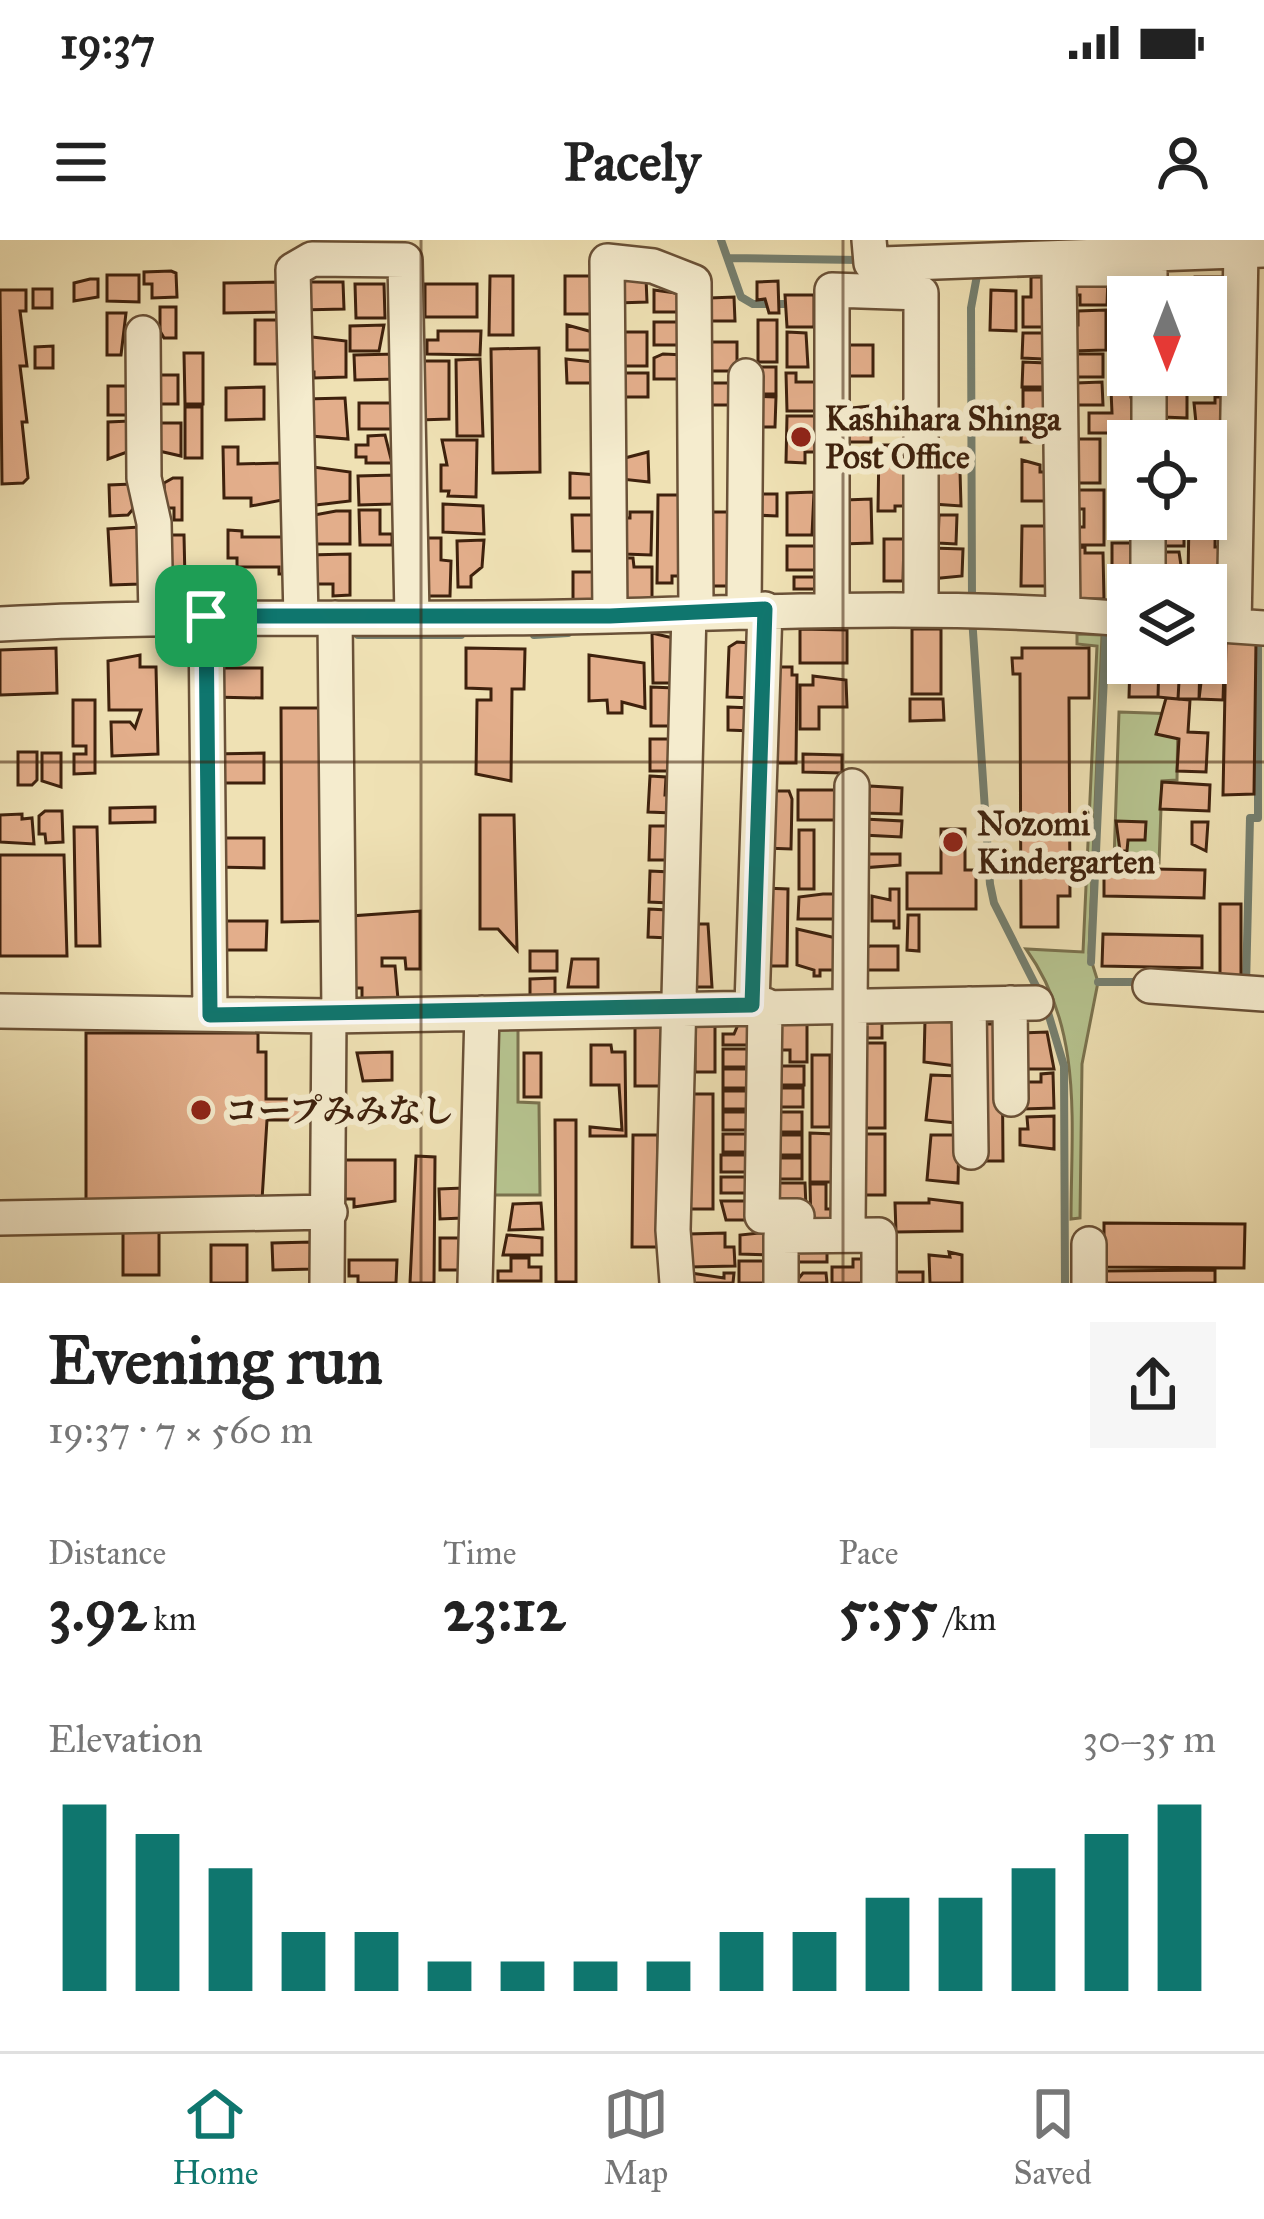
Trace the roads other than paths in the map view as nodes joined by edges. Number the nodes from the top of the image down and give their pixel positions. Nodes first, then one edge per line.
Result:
1 (869, 240) edge
2 (1161, 247) edge
3 (1253, 250) edge
4 (1150, 276) edge
5 (142, 333) dead end
6 (746, 376) dead end
7 (832, 606) junction
8 (921, 608) junction
9 (754, 609) junction
10 (692, 611) junction
11 (1063, 614) junction
12 (156, 616) junction
13 (206, 616) junction
14 (610, 616) junction
15 (412, 617) junction
16 (1107, 617) edge
17 (318, 618) junction
18 (0, 624) edge
19 (1235, 626) edge
20 (852, 786) dead end
21 (1150, 986) dead end
22 (1264, 994) edge
23 (848, 1004) junction
24 (969, 1004) junction
25 (758, 1005) junction
26 (680, 1006) junction
27 (0, 1011) edge
28 (482, 1013) junction
29 (333, 1014) junction
30 (210, 1015) junction
31 (1011, 1099) dead end
32 (971, 1152) dead end
33 (330, 1212) junction
34 (797, 1216) dead end
35 (0, 1218) edge
36 (848, 1226) dead end
37 (1089, 1244) dead end
38 (327, 1283) edge
39 (475, 1283) edge
40 (677, 1283) edge
41 (781, 1283) edge
42 (879, 1283) edge
43 (1089, 1283) edge

1 - 2 street
2 - 3 street
3 - 19 street
4 - 11 street
5 - 12 street
6 - 9 street
7 - 8 street
7 - 8 street
7 - 9 street
8 - 11 street
9 - 10 street
9 - 25 street
10 - 14 street
10 - 14 street
10 - 26 street
11 - 16 street
12 - 13 street
12 - 18 street
13 - 17 street
13 - 30 street
14 - 15 street
15 - 17 street
15 - 17 street
17 - 29 street
20 - 23 street
21 - 22 street
23 - 24 street
23 - 25 street
23 - 36 street
24 - 31 street
24 - 32 street
25 - 26 street
25 - 34 street
26 - 28 street
26 - 40 street
27 - 30 street
28 - 29 street
28 - 39 street
29 - 30 street
29 - 33 street
33 - 35 street
33 - 38 street
37 - 43 street
41 - 42 street

